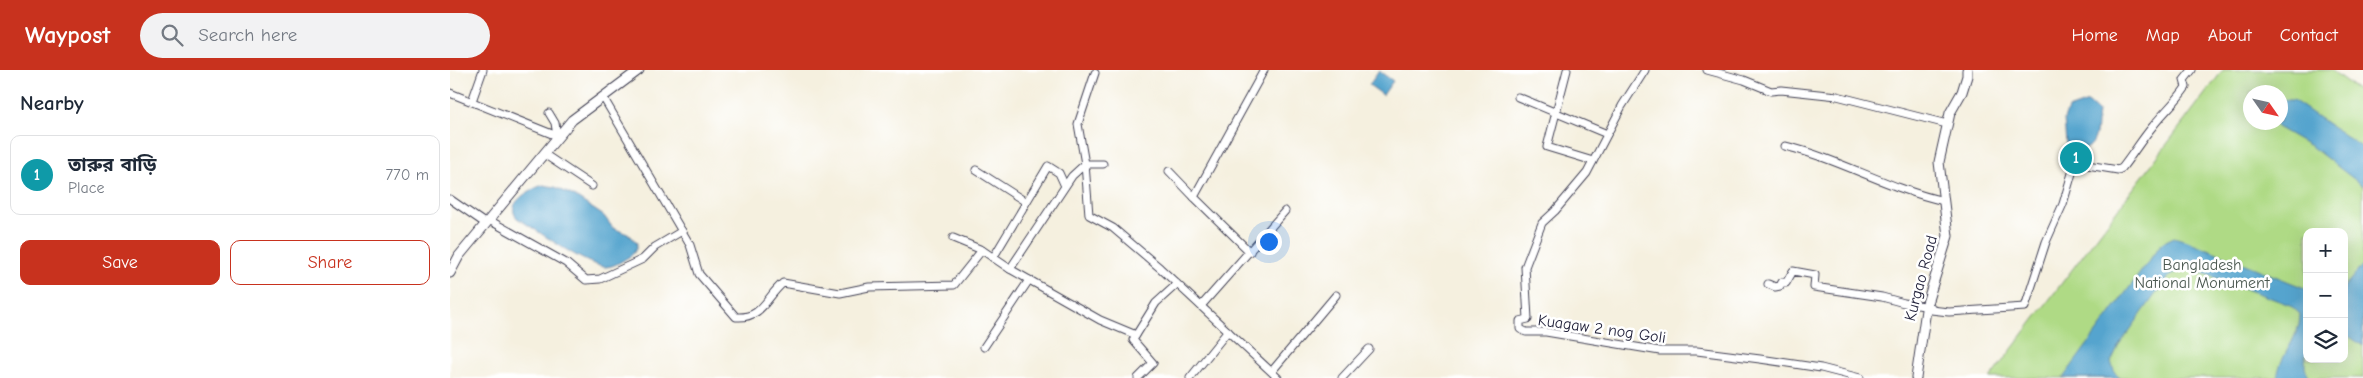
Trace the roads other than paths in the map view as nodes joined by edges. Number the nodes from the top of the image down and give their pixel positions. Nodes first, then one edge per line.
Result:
1 (483, 70) edge
2 (639, 70) edge
3 (1264, 70) edge
4 (1566, 70) edge
5 (1645, 70) edge
6 (1707, 70) edge
7 (1967, 70) edge
8 (2192, 70) edge
9 (1095, 72) dead end
10 (450, 93) edge
11 (603, 97) junction
12 (1518, 97) dead end
13 (472, 101) junction
14 (1555, 112) junction
15 (549, 113) dead end
16 (1947, 124) junction
17 (1607, 134) junction
18 (557, 136) junction
19 (1785, 146) dead end
20 (544, 154) junction
21 (1593, 161) junction
22 (1084, 164) junction
23 (1102, 164) dead end
24 (976, 170) dead end
25 (1169, 171) dead end
26 (1064, 184) junction
27 (592, 186) dead end
28 (1194, 197) junction
29 (450, 200) edge
30 (1944, 201) junction
31 (1026, 202) junction
32 (1285, 211) dead end
33 (488, 222) junction
34 (682, 231) junction
35 (953, 238) dead end
36 (982, 250) junction
37 (1250, 252) junction
38 (993, 258) junction
39 (1010, 269) junction
40 (450, 273) edge
41 (1028, 280) junction
42 (1177, 284) junction
43 (1768, 284) dead end
44 (1336, 296) dead end
45 (1201, 306) junction
46 (1926, 307) junction
47 (1228, 331) junction
48 (1136, 335) junction
49 (984, 347) dead end
50 (1369, 349) dead end
51 (1272, 371) junction
52 (1138, 378) edge
53 (1190, 378) edge
54 (1279, 378) edge
55 (1342, 378) edge
56 (1860, 378) edge
57 (1916, 378) edge

1 - 13 street
2 - 11 street
3 - 28 street
4 - 14 street
5 - 17 street, Kuagaw 2 nog Goli
6 - 16 street
7 - 16 street, Kurgao Road
8 - 46 street
9 - 22 street
10 - 13 street
11 - 18 street
11 - 34 street
12 - 14 street
13 - 18 street
14 - 17 street
14 - 21 street
15 - 18 street
16 - 30 street, Kurgao Road
17 - 21 street, Kuagaw 2 nog Goli
18 - 20 street
19 - 30 street
20 - 27 street
20 - 33 street
21 - 56 street, Kuagaw 2 nog Goli
22 - 23 street
22 - 26 street
22 - 42 street
24 - 31 street
25 - 28 street
26 - 31 street
26 - 39 street
28 - 37 street
29 - 33 street
30 - 46 street, Kurgao Road
31 - 38 street
32 - 37 street
33 - 34 street
33 - 40 street
34 - 36 street
35 - 36 street
36 - 38 street
37 - 45 street
38 - 39 street
39 - 41 street
41 - 48 street
41 - 49 street
42 - 45 street
42 - 48 street
43 - 46 street
44 - 51 street
45 - 47 street
46 - 57 street, Kurgao Road
47 - 51 street
47 - 53 street
48 - 52 street
50 - 55 street
51 - 54 street

